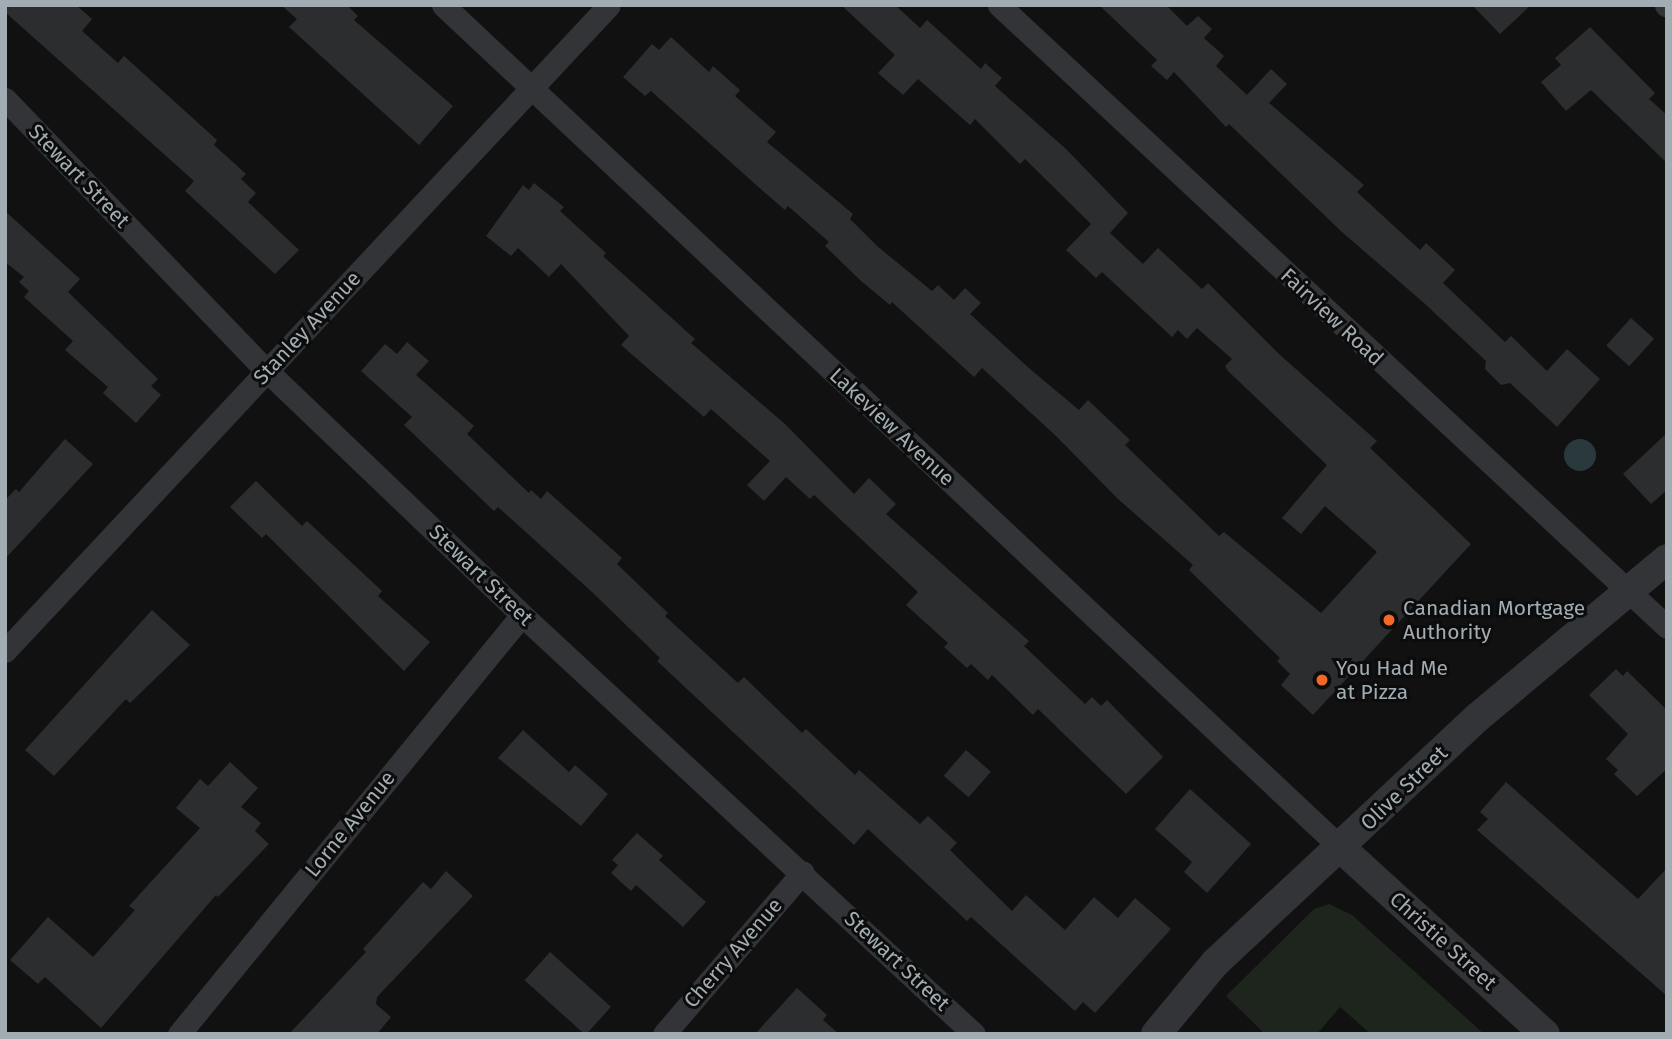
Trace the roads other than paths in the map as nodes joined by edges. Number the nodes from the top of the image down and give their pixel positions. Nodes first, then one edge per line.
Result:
1 (443, 5) edge
2 (609, 5) edge
3 (999, 5) edge
4 (531, 90) junction
5 (6, 101) edge
6 (267, 371) junction
7 (1667, 559) edge
8 (1629, 593) junction
9 (522, 615) junction
10 (1667, 627) edge
11 (5, 650) edge
12 (1341, 848) junction
13 (803, 872) junction
14 (179, 1034) edge
15 (664, 1034) edge
16 (974, 1034) edge
17 (1156, 1034) edge
18 (1545, 1034) edge

1 - 4 street, Lakeview Avenue
2 - 4 street, Stanley Avenue
3 - 8 street, Fairview Road
4 - 6 street, Stanley Avenue
4 - 12 street, Lakeview Avenue
5 - 6 street, Stewart Street
6 - 9 street, Stewart Street
6 - 11 street, Stanley Avenue
7 - 8 street, Olive Street
8 - 10 street, Fairview Road
8 - 12 street, Olive Street
9 - 13 street, Stewart Street
9 - 14 street, Lorne Avenue
12 - 17 street, Olive Street
12 - 18 street, Christie Street
13 - 15 street, Cherry Avenue
13 - 16 street, Stewart Street

